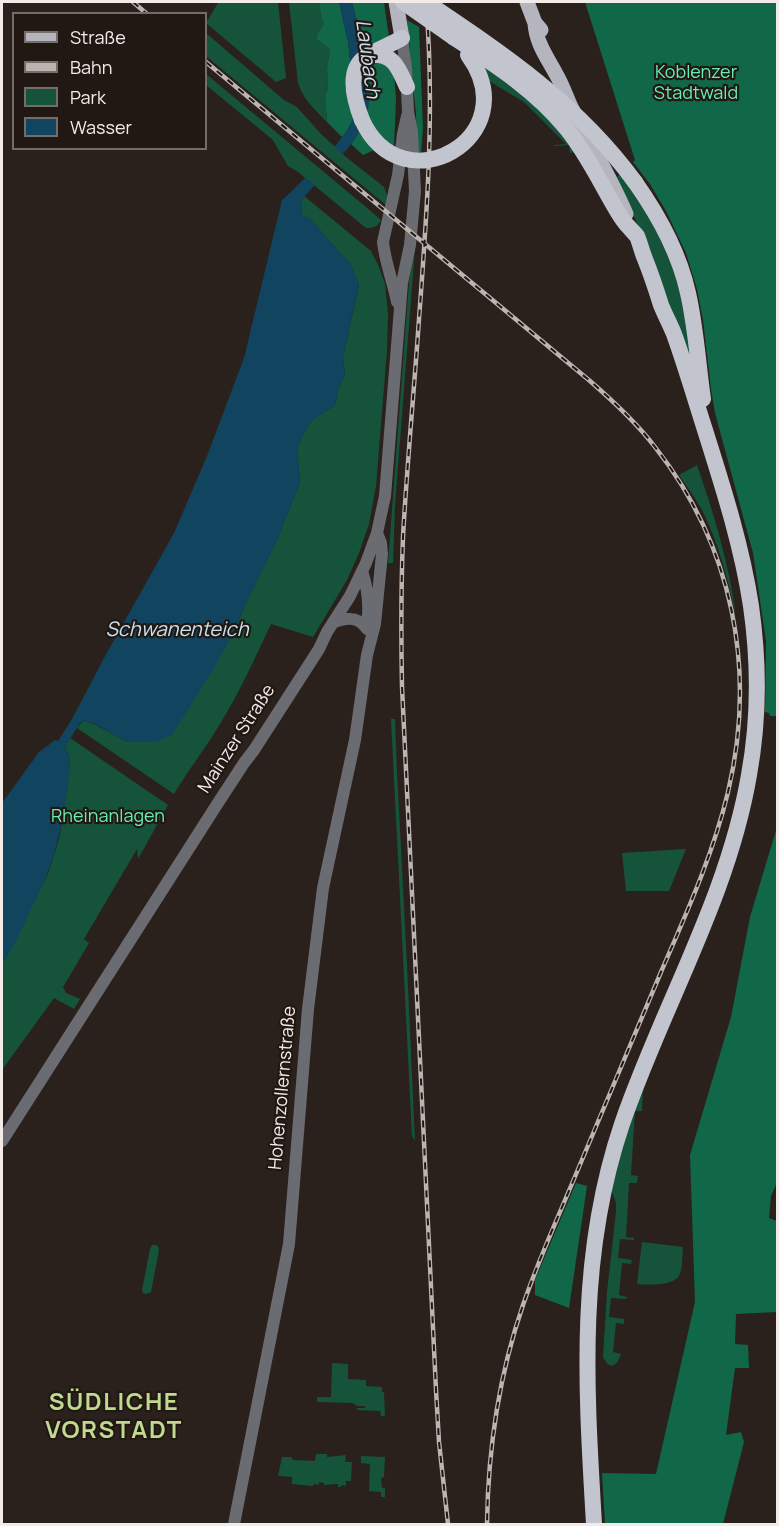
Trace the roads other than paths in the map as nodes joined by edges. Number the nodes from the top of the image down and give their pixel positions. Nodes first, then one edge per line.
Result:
1 (396, 2) edge
2 (403, 2) edge
3 (426, 2) edge
4 (527, 2) edge
5 (453, 38) junction
6 (394, 48) junction
7 (407, 87) junction
8 (408, 112) junction
9 (636, 236) junction
10 (664, 313) junction
11 (400, 321) junction
12 (717, 470) junction
13 (377, 533) junction
14 (362, 571) junction
15 (335, 622) junction
16 (367, 629) junction
17 (367, 655) junction
18 (2, 1141) edge
19 (605, 1163) junction
20 (597, 1198) junction
21 (234, 1524) edge
22 (584, 1524) edge
23 (594, 1524) edge

1 - 6 main road, Mainzer Straße
2 - 5 highway, bridge
3 - 12 highway, bridge
4 - 9 main road
5 - 6 highway, bridge
5 - 9 highway
6 - 7 street, Mainzer Straße
6 - 7 highway
7 - 8 street, Mainzer Straße
8 - 11 street, Mainzer Straße
8 - 11 street, Mainzer Straße
9 - 10 highway
10 - 12 highway
10 - 19 highway
11 - 13 street, Mainzer Straße
12 - 19 highway
13 - 14 street, Mainzer Straße
13 - 17 street, Hohenzollernstraße
14 - 15 street, Mainzer Straße
14 - 16 street, Hohenzollernstraße
15 - 16 street
15 - 18 street, Mainzer Straße
16 - 17 street, Hohenzollernstraße
17 - 21 street, Hohenzollernstraße
19 - 20 highway
20 - 22 highway
20 - 23 highway

